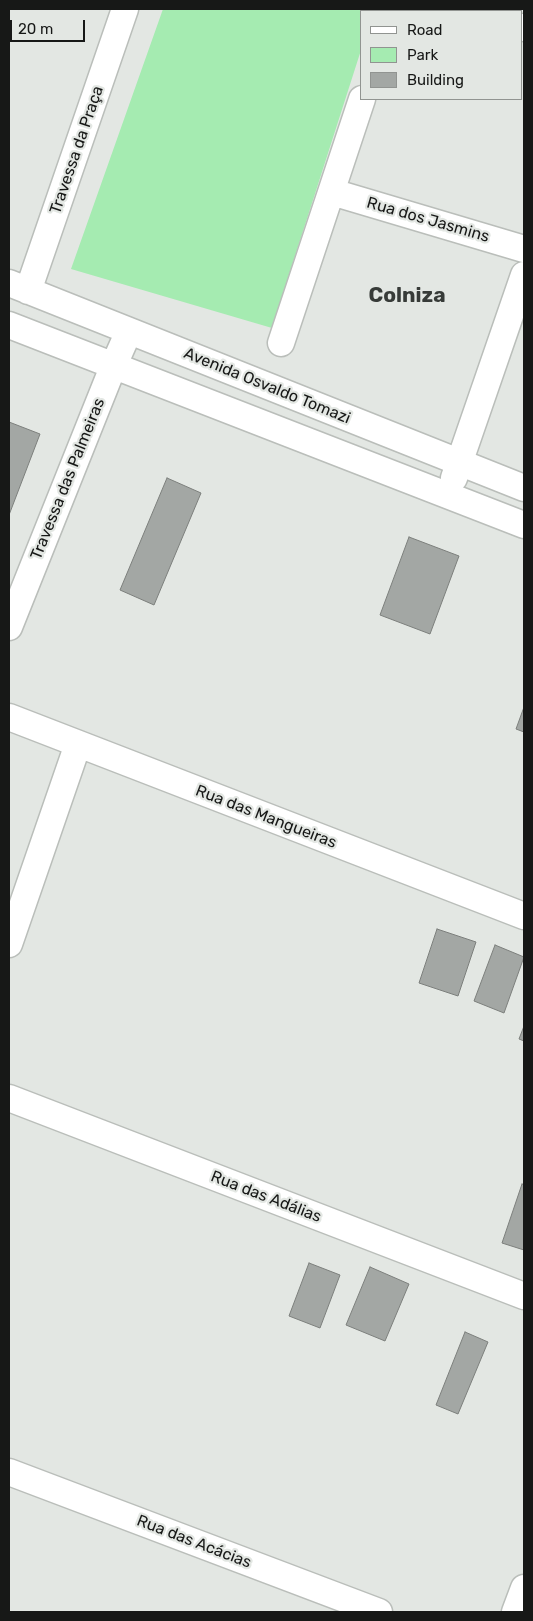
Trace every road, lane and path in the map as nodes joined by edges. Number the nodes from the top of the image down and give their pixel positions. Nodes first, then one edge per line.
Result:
1 (125, 9) edge
2 (362, 100) edge
3 (332, 192) junction
4 (524, 249) edge
5 (524, 275) edge
6 (18, 287) edge
7 (9, 325) edge
8 (129, 331) junction
9 (282, 343) dead end
10 (113, 367) junction
11 (460, 463) junction
12 (524, 488) edge
13 (448, 495) junction
14 (524, 525) edge
15 (9, 627) edge
16 (9, 717) edge
17 (78, 744) junction
18 (524, 916) edge
19 (9, 944) edge
20 (9, 1098) edge
21 (524, 1296) edge
22 (9, 1472) edge
23 (524, 1588) edge
24 (378, 1612) edge
25 (515, 1612) edge

1 - 6 street, Travessa da Praça
2 - 3 street
3 - 4 street, Rua dos Jasmins
3 - 9 street
5 - 11 street
6 - 8 street, Avenida Osvaldo Tomazi
7 - 10 street
8 - 10 street, Travessa das Palmeiras
8 - 11 street, Avenida Osvaldo Tomazi
10 - 13 street
10 - 15 street, Travessa das Palmeiras
11 - 12 street, Avenida Osvaldo Tomazi
11 - 13 street
13 - 14 street
16 - 17 street, Rua das Mangueiras
17 - 18 street, Rua das Mangueiras
17 - 19 street
20 - 21 street, Rua das Adálias
22 - 24 street, Rua das Acácias
23 - 25 street

